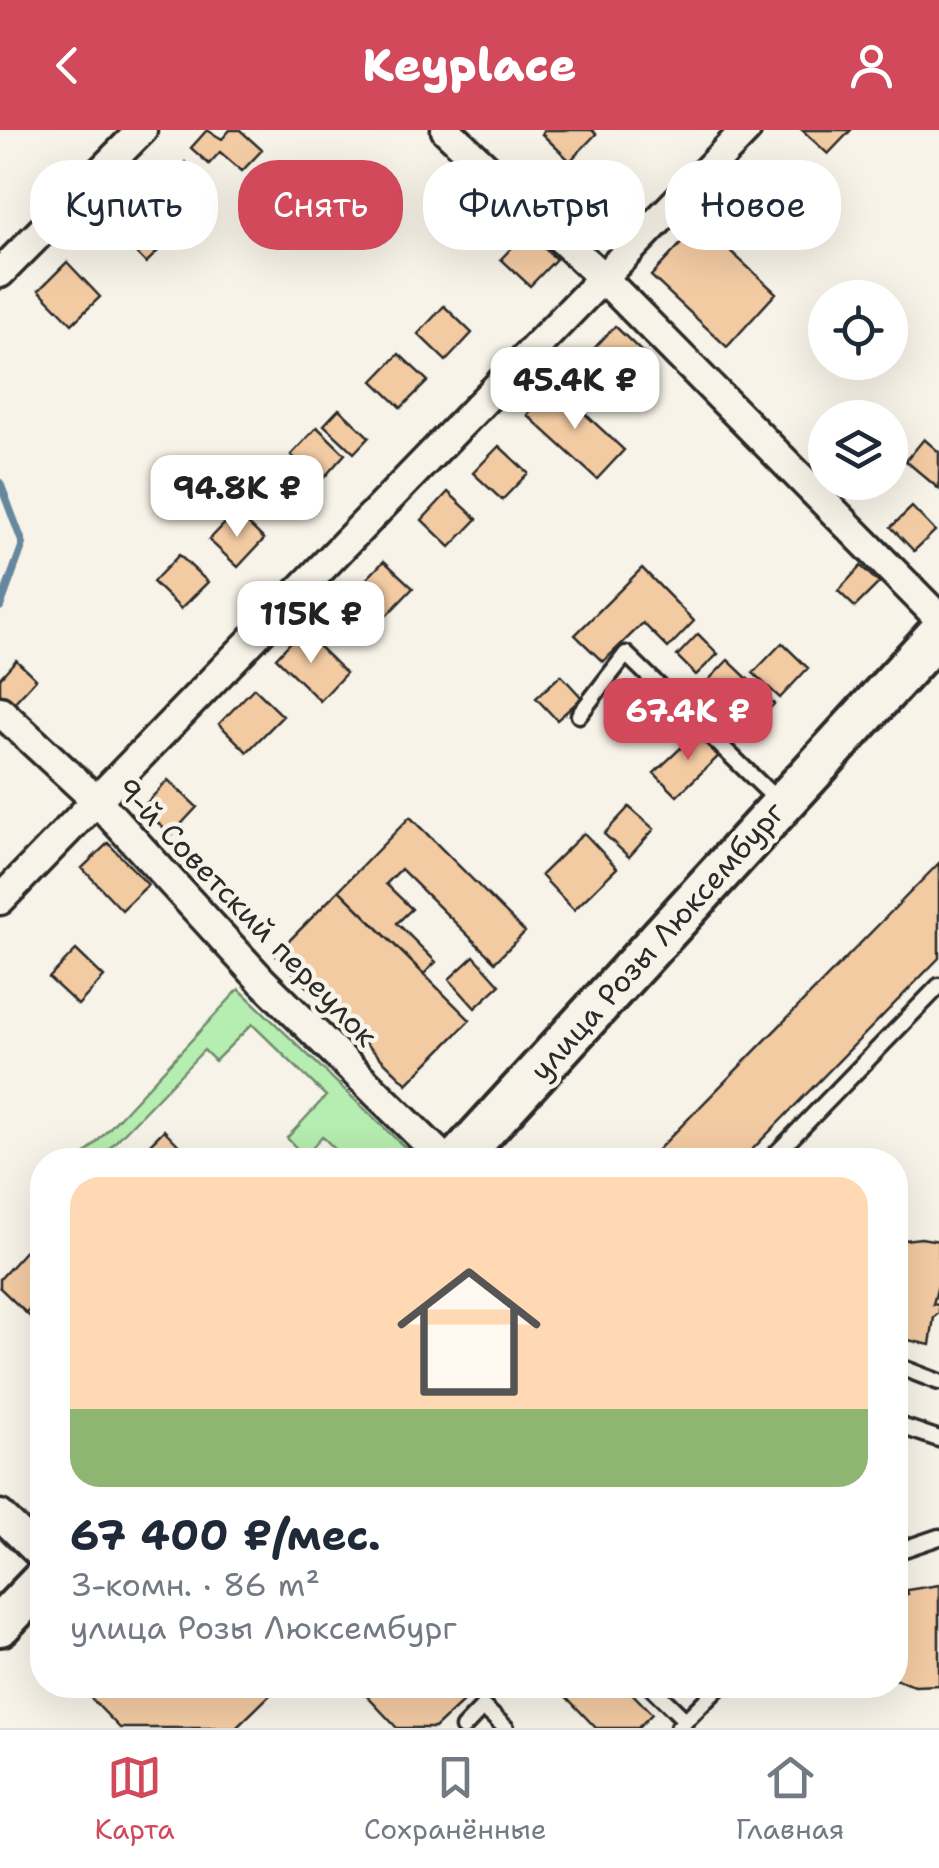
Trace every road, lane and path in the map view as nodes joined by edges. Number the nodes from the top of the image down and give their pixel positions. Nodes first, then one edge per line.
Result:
1 (142, 130) edge
2 (446, 130) edge
3 (746, 130) edge
4 (0, 272) edge
5 (605, 280) junction
6 (939, 618) edge
7 (939, 633) edge
8 (0, 710) edge
9 (579, 715) dead end
10 (99, 803) junction
11 (782, 804) junction
12 (0, 900) edge
13 (939, 986) edge
14 (433, 1148) edge
15 (467, 1148) edge
16 (782, 1148) edge
17 (908, 1370) edge
18 (939, 1382) edge
19 (908, 1432) edge
20 (939, 1439) edge
21 (0, 1515) edge
22 (939, 1537) edge
23 (30, 1544) edge
24 (908, 1548) edge
25 (30, 1594) edge
26 (0, 1625) edge
27 (660, 1698) edge
28 (708, 1698) edge
29 (682, 1724) edge
30 (463, 1728) edge
31 (506, 1728) edge

1 - 4 street
2 - 5 street
3 - 5 street
5 - 6 street
5 - 10 street
7 - 11 main road, улица Розы Люксембург
8 - 10 street, 9-й Советский переулок
9 - 11 lane
10 - 12 street
10 - 14 street, 9-й Советский переулок
11 - 15 main road, улица Розы Люксембург
13 - 16 lane
17 - 18 lane
19 - 20 lane
21 - 23 street
22 - 24 lane
25 - 26 main road
27 - 29 lane
28 - 29 lane
30 - 31 lane

